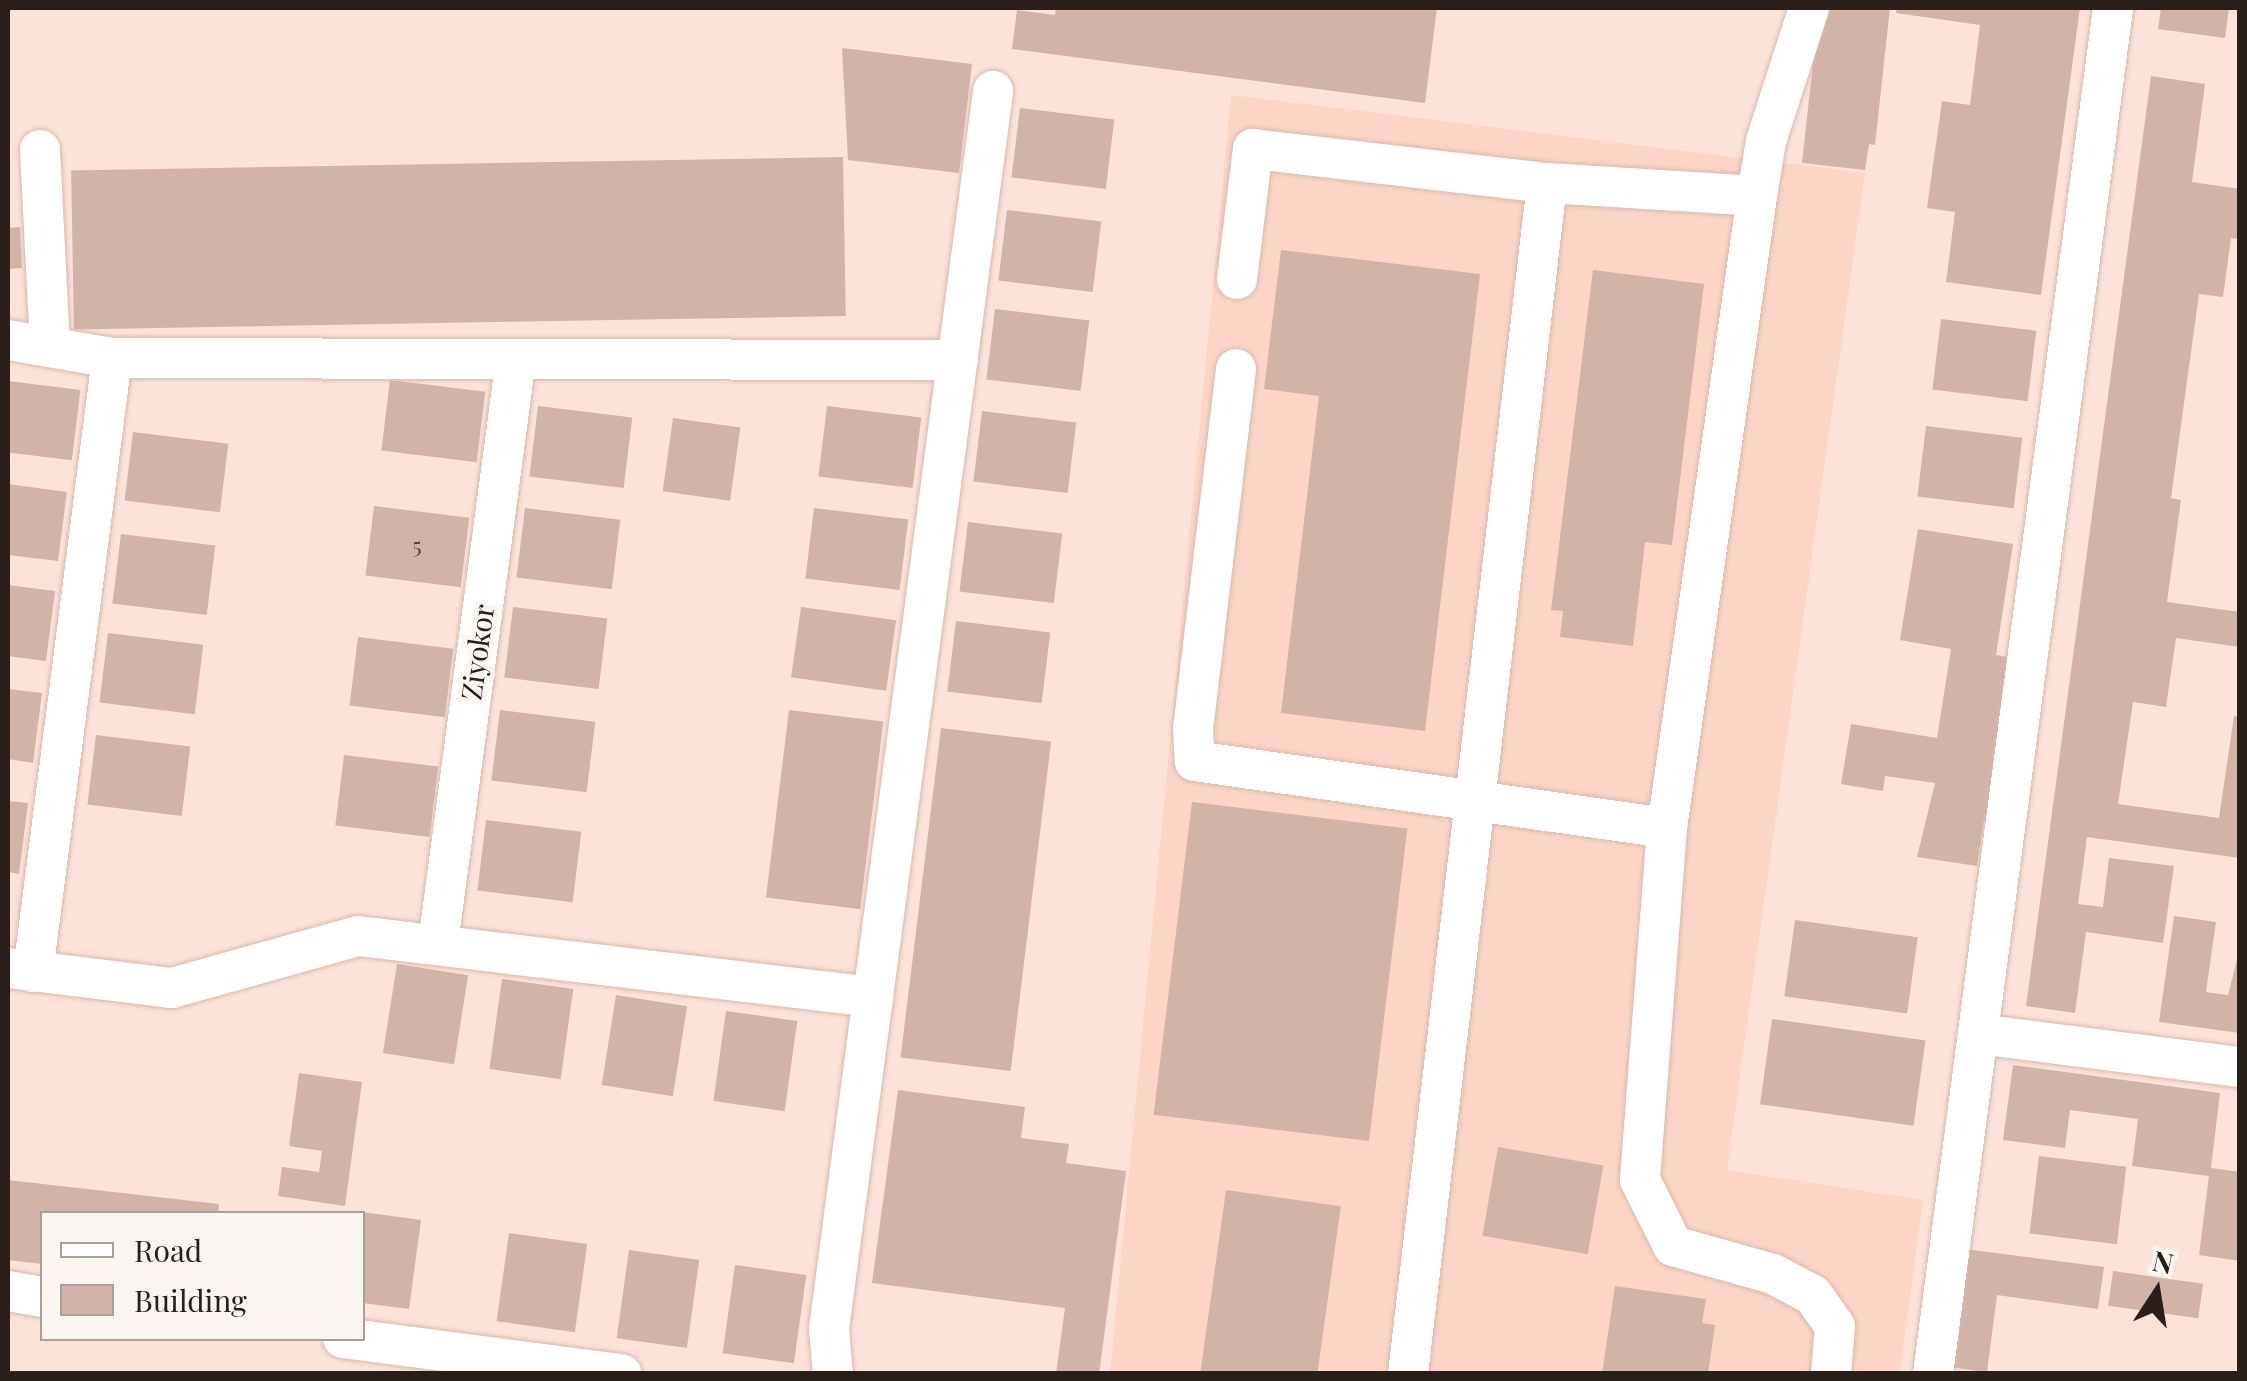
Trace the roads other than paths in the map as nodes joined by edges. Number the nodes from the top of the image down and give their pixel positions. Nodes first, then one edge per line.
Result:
1 (1810, 8) edge
2 (2114, 8) edge
3 (993, 91) dead end
4 (40, 150) dead end
5 (1548, 183) junction
6 (1757, 196) junction
7 (1237, 279) dead end
8 (8, 340) edge
9 (50, 347) junction
10 (112, 358) junction
11 (516, 359) junction
12 (958, 360) junction
13 (1236, 369) dead end
14 (1475, 797) junction
15 (1667, 828) junction
16 (438, 944) junction
17 (20, 970) edge
18 (873, 997) junction
19 (1978, 1034) junction
20 (2240, 1068) edge
21 (8, 1292) edge
22 (40, 1297) edge
23 (365, 1341) edge
24 (622, 1374) edge
25 (833, 1374) edge
26 (1408, 1374) edge
27 (1831, 1374) edge
28 (1933, 1374) edge

1 - 6 street
2 - 19 street
3 - 12 street
4 - 9 street
5 - 6 street
5 - 7 street
5 - 14 street
6 - 15 street
8 - 9 street
9 - 10 street
10 - 11 street
10 - 17 street
11 - 12 street
11 - 16 street, Ziyokor
12 - 18 street
13 - 14 street
14 - 15 street
14 - 26 street
15 - 27 street
16 - 17 street
16 - 18 street
18 - 25 street
19 - 20 street
19 - 28 street
21 - 22 street
23 - 24 street

